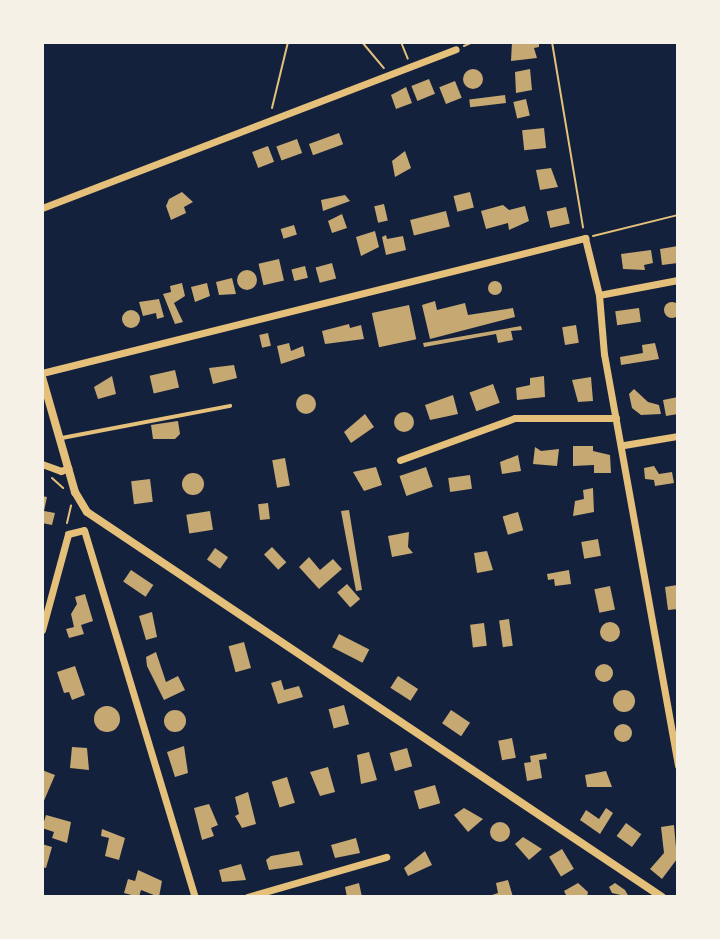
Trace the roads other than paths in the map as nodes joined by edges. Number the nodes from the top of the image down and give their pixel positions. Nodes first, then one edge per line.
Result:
1 (456, 49) dead end
2 (42, 208) edge
3 (678, 281) edge
4 (599, 295) junction
5 (42, 377) edge
6 (230, 406) dead end
7 (616, 418) junction
8 (678, 436) edge
9 (60, 438) junction
10 (624, 445) junction
11 (400, 460) dead end
12 (42, 464) edge
13 (65, 469) junction
14 (42, 629) edge
15 (678, 765) edge
16 (386, 856) dead end
17 (195, 897) edge
18 (247, 897) edge
19 (662, 897) edge

1 - 2 street
3 - 4 street
4 - 5 street
4 - 7 street
5 - 9 street
6 - 9 lane
7 - 10 street
7 - 11 street
8 - 10 street
9 - 13 street
10 - 15 street
12 - 13 street
13 - 19 street
14 - 17 street
16 - 18 street

